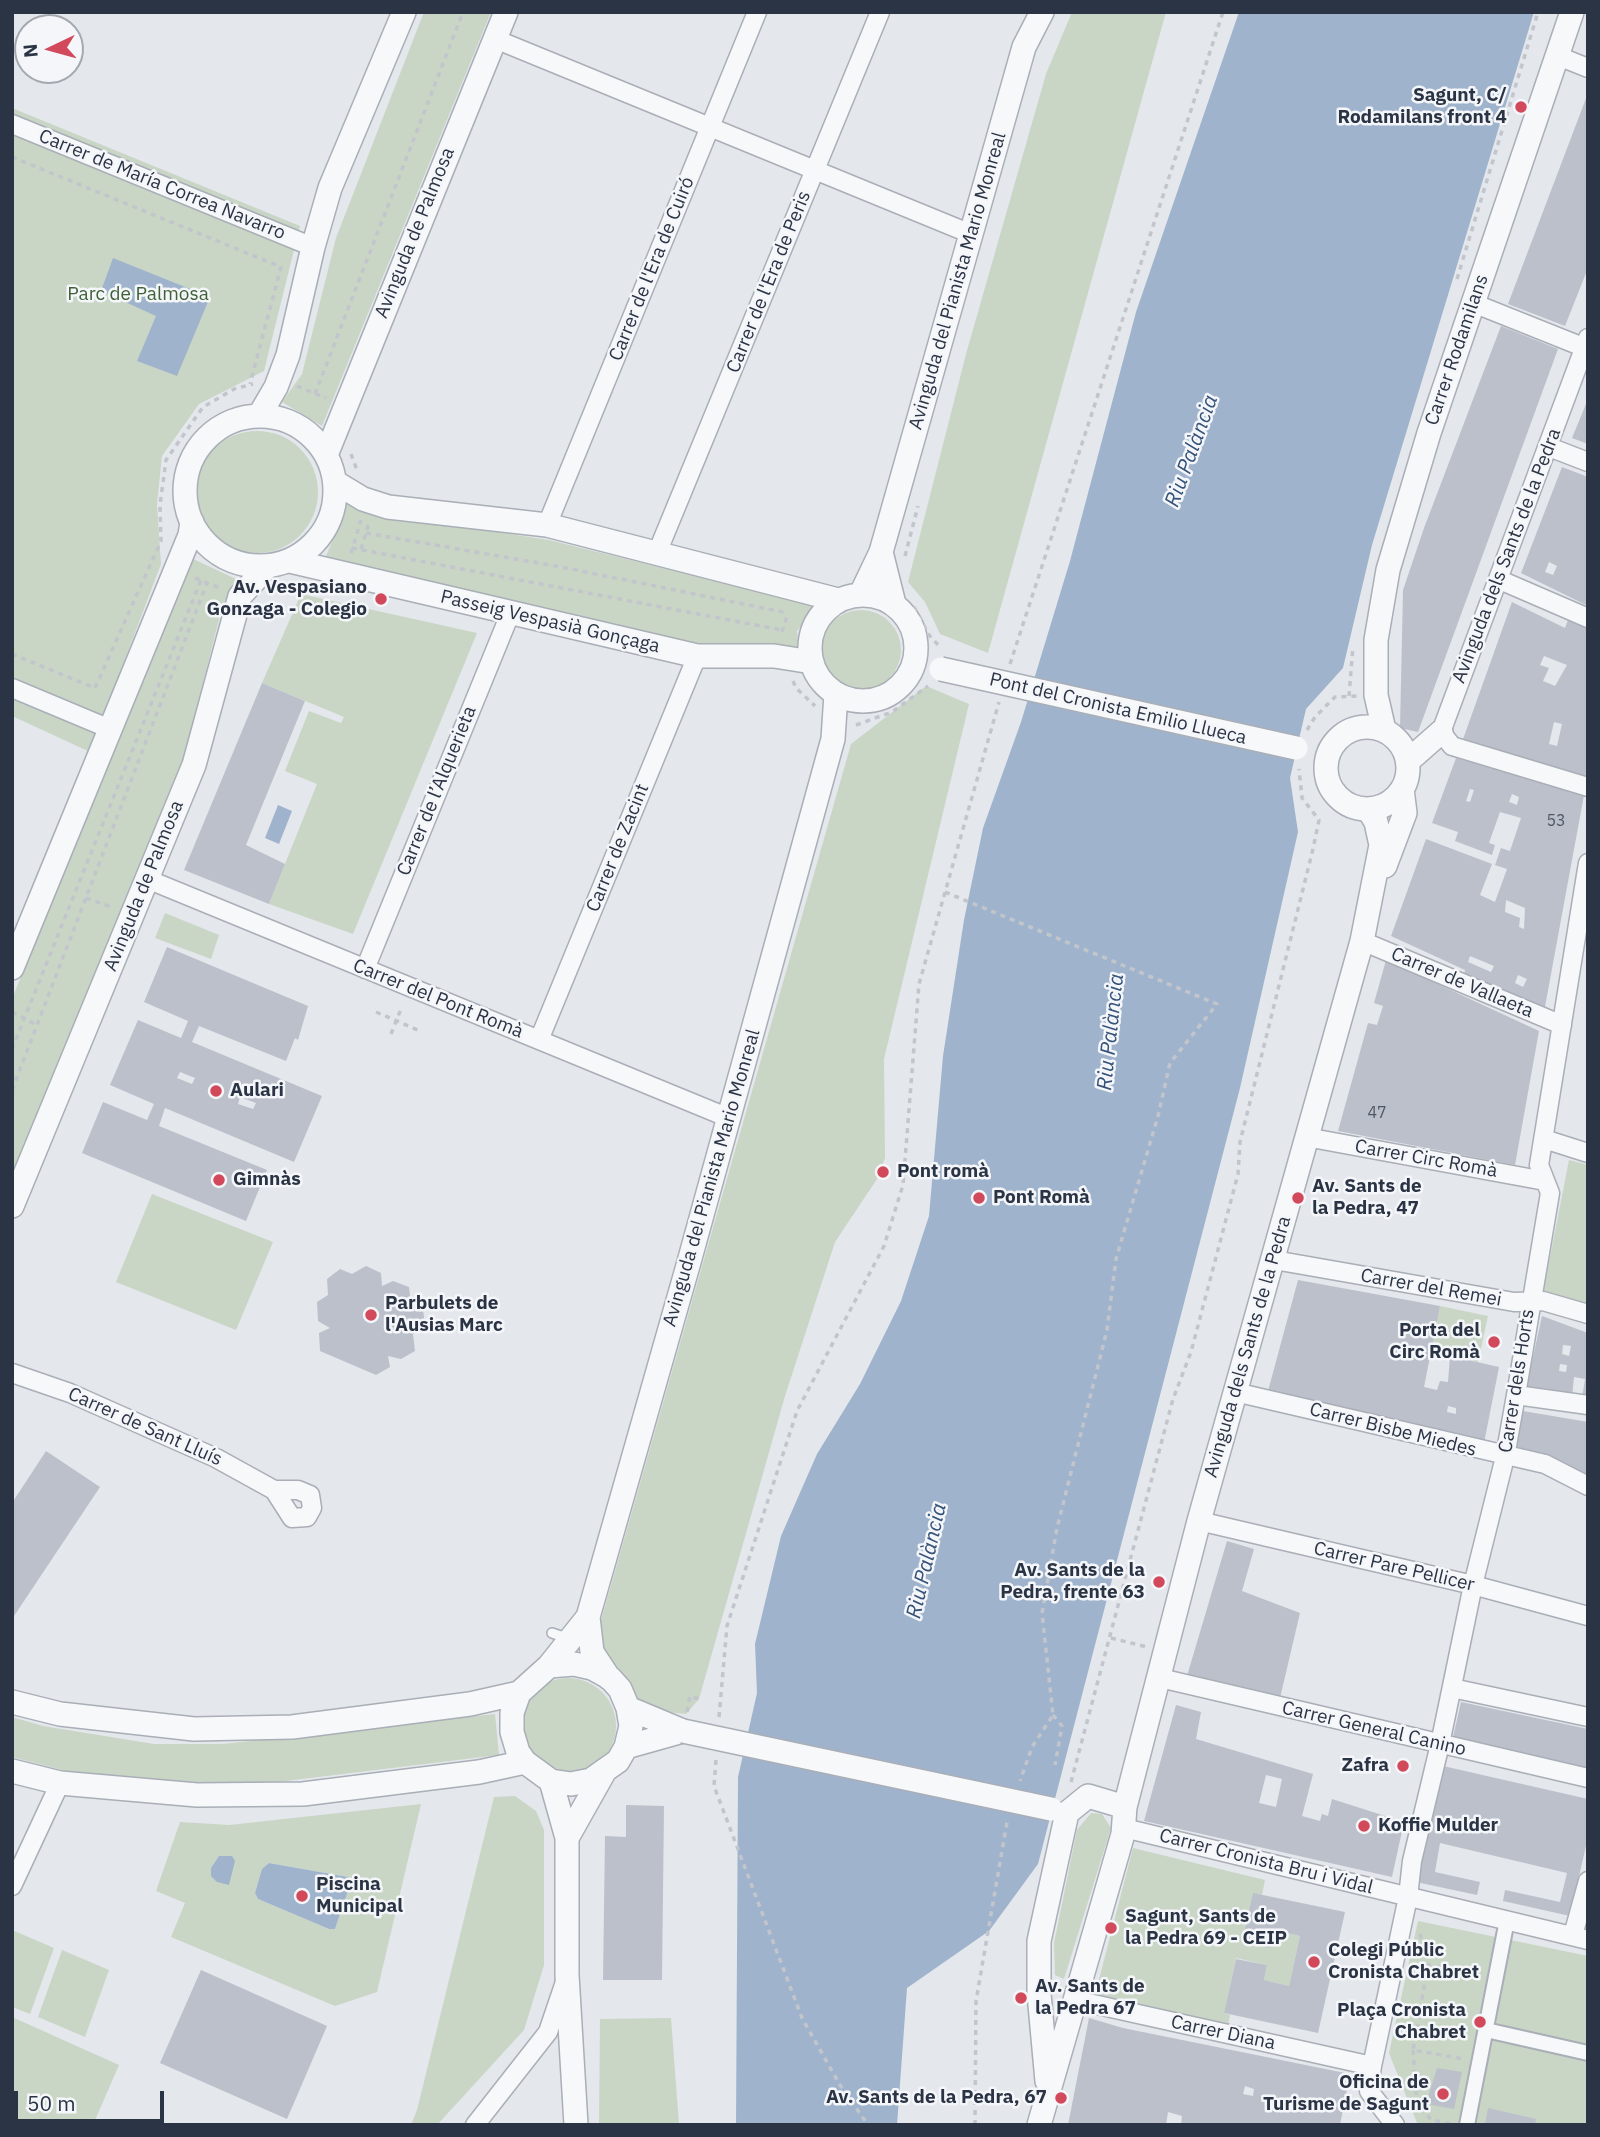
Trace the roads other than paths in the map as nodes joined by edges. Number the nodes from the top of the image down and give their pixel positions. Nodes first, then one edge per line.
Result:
1 (404, 12) edge
2 (506, 12) edge
3 (757, 12) edge
4 (880, 12) edge
5 (1042, 12) edge
6 (1572, 12) edge
7 (495, 39) junction
8 (1558, 56) junction
9 (1588, 68) edge
10 (12, 124) edge
11 (710, 127) junction
12 (815, 170) junction
13 (971, 234) junction
14 (313, 247) junction
15 (1474, 303) junction
16 (1587, 345) edge
17 (259, 416) junction
18 (1549, 447) junction
19 (326, 455) junction
20 (1588, 462) edge
21 (335, 482) junction
22 (192, 522) junction
23 (547, 525) junction
24 (881, 552) junction
25 (657, 553) junction
26 (279, 564) junction
27 (1500, 580) junction
28 (861, 594) junction
29 (838, 600) junction
30 (901, 601) junction
31 (510, 614) junction
32 (1588, 618) edge
33 (916, 643) junction
34 (696, 656) junction
35 (943, 660) junction
36 (812, 662) junction
37 (906, 680) junction
38 (12, 688) edge
39 (836, 694) junction
40 (864, 701) junction
41 (1374, 728) junction
42 (110, 729) junction
43 (1441, 732) junction
44 (833, 739) junction
45 (1335, 742) junction
46 (1296, 748) junction
47 (1408, 761) junction
48 (1326, 775) junction
49 (1588, 787) edge
50 (1402, 789) junction
51 (1368, 809) junction
52 (1588, 863) edge
53 (147, 879) junction
54 (1586, 883) edge
55 (1375, 887) junction
56 (1362, 941) junction
57 (12, 968) edge
58 (365, 968) junction
59 (1562, 1025) junction
60 (539, 1040) junction
61 (729, 1118) junction
62 (1307, 1137) junction
63 (1544, 1139) junction
64 (1588, 1153) edge
65 (1545, 1181) junction
66 (12, 1206) edge
67 (1274, 1260) junction
68 (1531, 1299) junction
69 (1588, 1314) edge
70 (12, 1373) edge
71 (1235, 1392) junction
72 (1516, 1395) junction
73 (1588, 1405) edge
74 (1504, 1457) junction
75 (1588, 1486) edge
76 (274, 1490) dead end
77 (1199, 1521) junction
78 (1472, 1585) junction
79 (1588, 1616) edge
80 (588, 1617) junction
81 (549, 1666) junction
82 (610, 1678) junction
83 (1160, 1678) junction
84 (1452, 1688) junction
85 (519, 1693) junction
86 (12, 1702) edge
87 (628, 1708) junction
88 (1588, 1717) edge
89 (683, 1731) junction
90 (1440, 1744) junction
91 (626, 1746) junction
92 (525, 1762) junction
93 (12, 1771) edge
94 (603, 1774) junction
95 (1588, 1778) edge
96 (551, 1781) junction
97 (60, 1783) junction
98 (1059, 1811) junction
99 (1124, 1817) junction
100 (568, 1838) junction
101 (1588, 1881) edge
102 (12, 1886) edge
103 (1408, 1897) junction
104 (1507, 1920) junction
105 (1580, 1938) edge
106 (567, 1975) junction
107 (1039, 1994) junction
108 (1075, 2000) junction
109 (1486, 2030) junction
110 (1588, 2053) edge
111 (1371, 2066) junction
112 (1048, 2095) junction
113 (1386, 2120) edge
114 (475, 2125) edge
115 (576, 2125) edge
116 (1039, 2125) edge
117 (1467, 2125) edge

1 - 14 street
2 - 7 street, Avinguda de Palmosa
3 - 11 street, Carrer de l'Era de Cuiró
4 - 12 street, Carrer de l'Era de Peris
5 - 13 street, Avinguda del Pianista Mario Monreal
6 - 8 street, Carrer Rodamilans
7 - 11 street
7 - 19 street, Avinguda de Palmosa
8 - 9 street
8 - 15 street, Carrer Rodamilans
10 - 14 street, Carrer de María Correa Navarro
11 - 12 street
11 - 23 street, Carrer de l'Era de Cuiró
12 - 13 street
12 - 25 street, Carrer de l'Era de Peris
13 - 24 street, Avinguda del Pianista Mario Monreal
14 - 17 street
15 - 16 street
15 - 41 street, Carrer Rodamilans
16 - 18 street, Avinguda dels Sants de la Pedra
17 - 19 street
17 - 22 street
18 - 20 street
18 - 27 street, Avinguda dels Sants de la Pedra
19 - 21 street
21 - 23 street
21 - 26 street
22 - 26 street
22 - 42 street
23 - 25 street
24 - 28 street, Avinguda del Pianista Mario Monreal
24 - 30 street, Avinguda del Pianista Mario Monreal
25 - 29 street
26 - 31 street, Passeig Vespasià Gonçaga
26 - 53 street, Avinguda de Palmosa
27 - 32 street
27 - 43 street, Avinguda dels Sants de la Pedra
28 - 29 street
28 - 30 street
29 - 36 street
30 - 33 street
31 - 34 street, Passeig Vespasià Gonçaga
31 - 58 street, Carrer de l’Alquerieta
33 - 35 street
33 - 37 street
34 - 36 street, Passeig Vespasià Gonçaga
34 - 60 street, Carrer de Zacint
35 - 37 street, Pont del Cronista Emilio Llueca
35 - 46 street, Pont del Cronista Emilio Llueca, bridge
36 - 39 street
37 - 40 street
38 - 42 street
39 - 40 street
39 - 44 street, Avinguda del Pianista Mario Monreal
40 - 44 street, Avinguda del Pianista Mario Monreal
41 - 45 street
41 - 47 street
42 - 57 street
43 - 47 street, Avinguda dels Sants de la Pedra
43 - 49 street
44 - 61 street, Avinguda del Pianista Mario Monreal
45 - 46 street, Pont del Cronista Emilio Llueca
45 - 48 street
46 - 48 street, Pont del Cronista Emilio Llueca
47 - 50 street
48 - 51 street
50 - 51 street
50 - 55 street
51 - 55 street
52 - 54 street, Carrer dels Horts
53 - 58 street, Carrer del Pont Romà
53 - 66 street, Avinguda de Palmosa
54 - 59 street, Carrer dels Horts
55 - 56 street, Avinguda dels Sants de la Pedra
56 - 59 street, Carrer de Vallaeta
56 - 62 street, Avinguda dels Sants de la Pedra
58 - 60 street, Carrer del Pont Romà
59 - 63 street, Carrer dels Horts
60 - 61 street, Carrer del Pont Romà
61 - 80 street, Avinguda del Pianista Mario Monreal
62 - 65 street, Carrer Circ Romà
62 - 67 street, Avinguda dels Sants de la Pedra
63 - 64 street
63 - 65 street, Carrer dels Horts
65 - 68 street, Carrer dels Horts
67 - 68 street, Carrer del Remei
67 - 71 street, Avinguda dels Sants de la Pedra
68 - 69 street, Carrer del Remei
68 - 72 street, Carrer dels Horts
70 - 76 street, Carrer de Sant Lluís
71 - 74 street, Carrer Bisbe Miedes
71 - 77 street, Avinguda dels Sants de la Pedra
72 - 73 street
72 - 74 street, Carrer dels Horts
74 - 75 street, Carrer Bisbe Miedes
74 - 78 street, Carrer dels Horts
77 - 78 street, Carrer Pare Pellicer
77 - 83 street, Avinguda dels Sants de la Pedra
78 - 79 street, Carrer Pare Pellicer
78 - 84 street, Carrer dels Horts
80 - 81 street, Avinguda del Pianista Mario Monreal
80 - 82 street, Avinguda del Pianista Mario Monreal
81 - 82 street
81 - 85 street
82 - 87 street
83 - 90 street, Carrer General Canino
83 - 99 street, Avinguda dels Sants de la Pedra
84 - 88 street
84 - 90 street, Carrer dels Horts
85 - 86 street
85 - 92 street
87 - 89 street
87 - 91 street
89 - 91 street
89 - 98 street, bridge
90 - 95 street, Carrer General Canino
90 - 103 street, Carrer dels Horts
91 - 94 street
92 - 96 street
92 - 97 street
93 - 97 street
94 - 96 street
94 - 100 street
96 - 100 street
97 - 102 street
98 - 99 street
98 - 107 street, Avinguda dels Sants de la Pedra
99 - 103 street, Carrer Cronista Bru i Vidal
99 - 108 street, Avinguda dels Sants de la Pedra
100 - 106 street
101 - 105 street
103 - 104 street
103 - 111 street
104 - 105 street
104 - 109 street
106 - 114 street
106 - 115 street
107 - 108 street
107 - 112 street, Avinguda dels Sants de la Pedra
108 - 111 street, Carrer Diana
108 - 112 street, Avinguda dels Sants de la Pedra
109 - 110 street
109 - 117 street
111 - 113 street
112 - 116 street, Avinguda dels Sants de la Pedra

